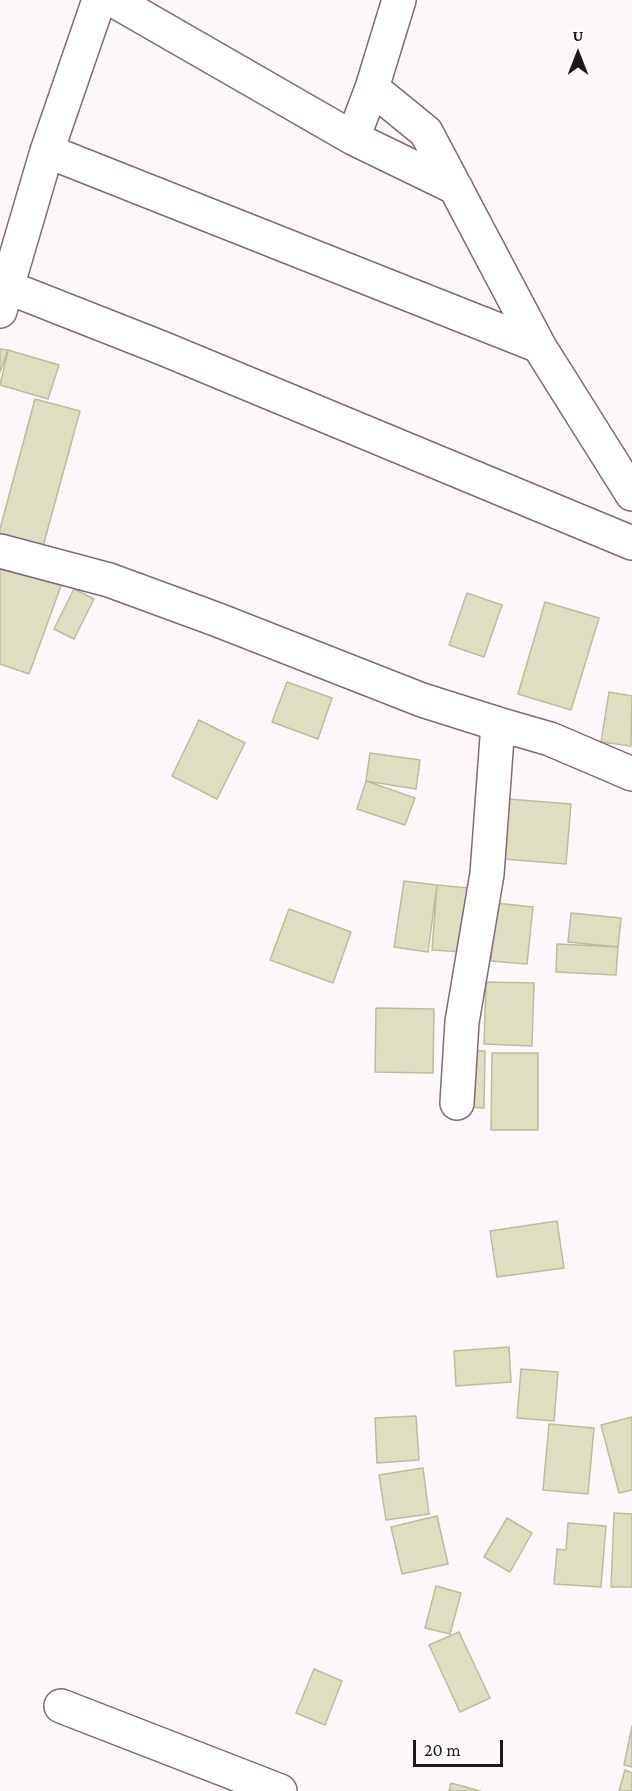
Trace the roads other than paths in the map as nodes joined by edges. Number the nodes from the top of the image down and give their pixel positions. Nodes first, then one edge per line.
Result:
1 (99, 0) edge
2 (113, 0) edge
3 (399, 0) edge
4 (372, 88) junction
5 (353, 138) junction
6 (47, 152) junction
7 (456, 188) junction
8 (4, 299) edge
9 (539, 346) junction
10 (632, 494) edge
11 (632, 543) edge
12 (0, 551) edge
13 (498, 724) junction
14 (632, 774) edge
15 (456, 1103) dead end
16 (61, 1706) dead end
17 (280, 1791) edge

1 - 6 street
2 - 5 street
3 - 4 street
4 - 5 street
4 - 7 street
5 - 7 street
6 - 8 street
6 - 9 street
7 - 9 street
8 - 11 street
9 - 10 street
12 - 13 street
13 - 14 street
13 - 15 street
16 - 17 street

